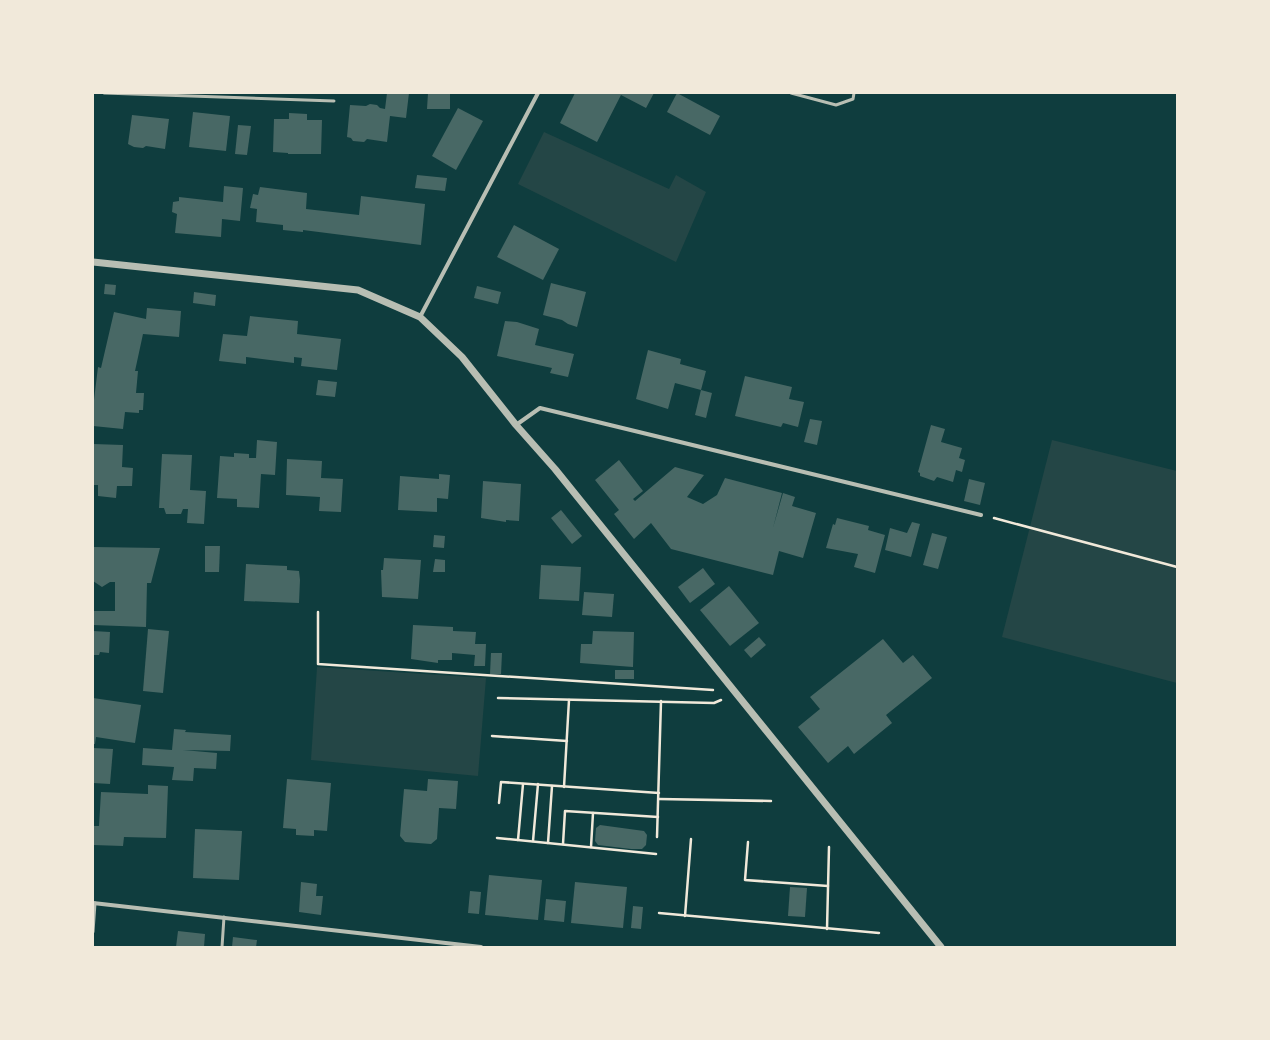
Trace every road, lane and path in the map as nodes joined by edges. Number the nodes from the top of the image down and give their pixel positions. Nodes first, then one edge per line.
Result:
1 (104, 93) edge
2 (538, 93) edge
3 (791, 93) edge
4 (854, 93) edge
5 (334, 101) dead end
6 (93, 262) edge
7 (420, 317) junction
8 (516, 425) junction
9 (981, 514) joint
10 (1177, 567) edge
11 (318, 612) dead end
12 (737, 693) junction
13 (498, 698) dead end
14 (569, 700) junction
15 (661, 701) junction
16 (492, 736) dead end
17 (567, 742) junction
18 (523, 784) junction
19 (538, 784) junction
20 (552, 786) junction
21 (564, 787) junction
22 (659, 793) junction
23 (659, 798) junction
24 (771, 801) dead end
25 (499, 803) dead end
26 (593, 813) junction
27 (658, 817) junction
28 (657, 837) dead end
29 (497, 838) dead end
30 (691, 839) dead end
31 (518, 840) junction
32 (533, 841) junction
33 (748, 842) dead end
34 (548, 843) junction
35 (563, 844) junction
36 (829, 846) dead end
37 (591, 847) junction
38 (656, 854) dead end
39 (828, 886) junction
40 (94, 903) edge
41 (659, 914) dead end
42 (685, 916) junction
43 (224, 917) junction
44 (827, 929) junction
45 (93, 932) edge
46 (879, 933) dead end
47 (459, 946) edge
48 (222, 947) edge
49 (482, 947) edge
50 (941, 947) edge

1 - 5 lane
2 - 7 street
3 - 4 lane
6 - 7 street
7 - 8 street
8 - 9 street
8 - 12 street
9 - 10 path
11 - 12 path
12 - 15 path
12 - 50 street
13 - 14 path
14 - 15 path
14 - 17 path
15 - 22 path
16 - 17 path
17 - 21 path
18 - 19 path
18 - 25 path
18 - 31 path
19 - 20 path
19 - 32 path
20 - 21 path
20 - 34 path
21 - 22 path
22 - 23 path
23 - 24 path
23 - 27 path
26 - 27 path
26 - 35 path
26 - 37 path
27 - 28 path
29 - 31 path
30 - 42 path
31 - 32 path
32 - 34 path
33 - 39 path
34 - 35 path
35 - 37 path
36 - 39 path
37 - 38 path
39 - 44 path
40 - 43 street
40 - 45 lane
41 - 42 path
42 - 44 path
43 - 47 street
43 - 48 lane
44 - 46 path
47 - 49 street

